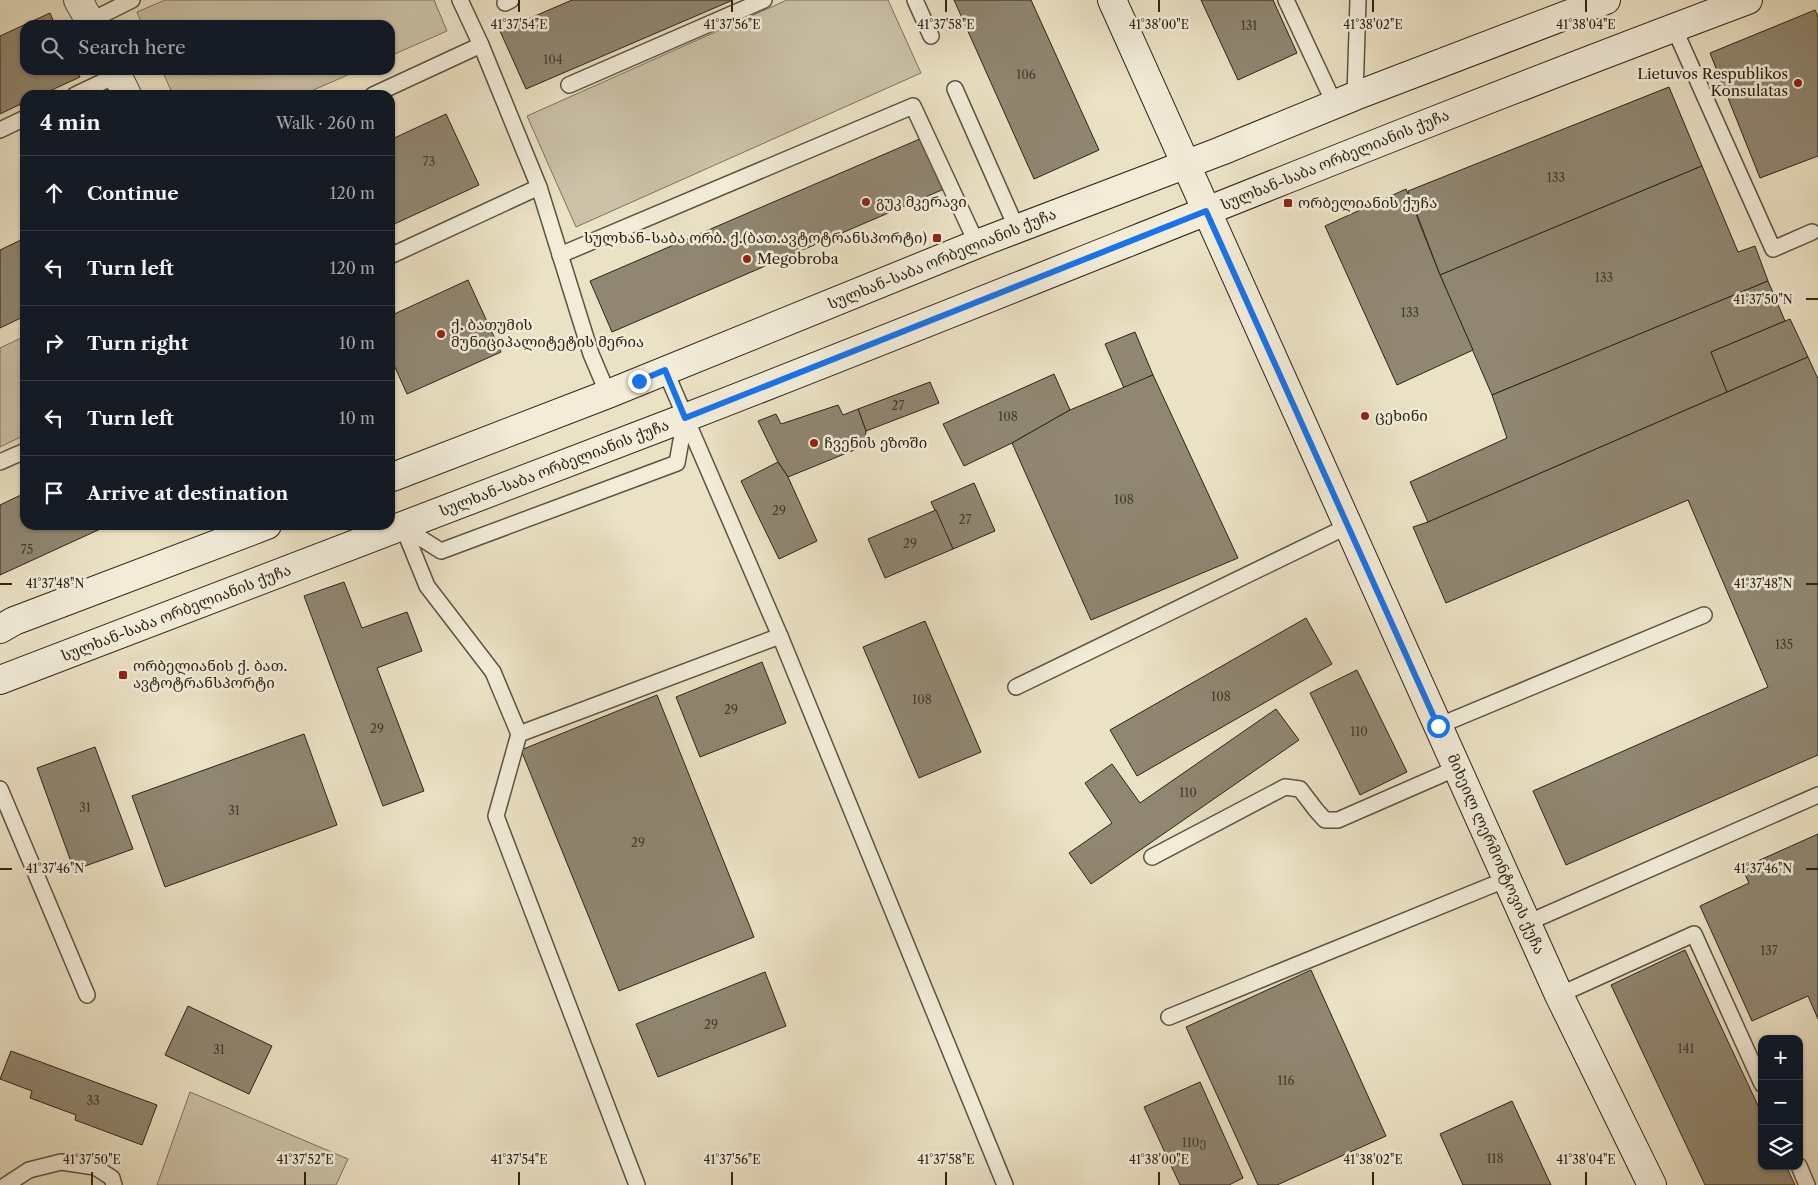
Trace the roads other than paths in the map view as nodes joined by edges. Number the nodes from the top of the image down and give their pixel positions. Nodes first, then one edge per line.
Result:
1 (132, 0) edge
2 (460, 0) edge
3 (764, 0) edge
4 (914, 0) edge
5 (1112, 0) edge
6 (1286, 0) edge
7 (1358, 0) edge
8 (1606, 0) edge
9 (1748, 0) edge
10 (87, 15) edge
11 (1674, 28) junction
12 (931, 36) dead end
13 (480, 45) junction
14 (120, 80) edge
15 (568, 85) dead end
16 (955, 89) dead end
17 (90, 90) edge
18 (384, 90) edge
19 (1345, 100) junction
20 (20, 120) edge
21 (0, 130) edge
22 (1186, 164) junction
23 (539, 187) junction
24 (1206, 211) junction
25 (1018, 229) junction
26 (1812, 232) dead end
27 (978, 244) junction
28 (395, 254) edge
29 (560, 255) junction
30 (665, 370) junction
31 (608, 394) junction
32 (685, 418) junction
33 (20, 453) edge
34 (0, 462) edge
35 (395, 476) edge
36 (1348, 526) junction
37 (403, 527) junction
38 (255, 530) edge
39 (1704, 615) dead end
40 (0, 629) edge
41 (780, 636) junction
42 (0, 680) edge
43 (1016, 686) dead end
44 (1438, 726) junction
45 (519, 734) junction
46 (1457, 768) junction
47 (0, 789) edge
48 (1818, 795) edge
49 (1152, 857) dead end
50 (1507, 879) junction
51 (1527, 923) junction
52 (87, 995) dead end
53 (1559, 995) junction
54 (1169, 1017) dead end
55 (1760, 1080) edge
56 (1801, 1170) edge
57 (6, 1185) edge
58 (114, 1185) edge
59 (637, 1185) edge
60 (1005, 1185) edge
61 (1652, 1185) edge
62 (1807, 1185) edge

1 - 10 lane
2 - 13 lane
3 - 15 lane
4 - 12 lane
5 - 22 street, მიხეილ ლერმონტოვის ქუჩა
6 - 19 lane
7 - 19 lane
8 - 19 street, სულხან-საბა ორბელიანის ქუჩა
9 - 11 street, სულხან-საბა ორბელიანის ქუჩა
11 - 24 street, სულხან-საბა ორბელიანის ქუჩა
11 - 26 lane
13 - 18 lane
13 - 23 lane
14 - 17 lane
16 - 25 lane
19 - 22 street, სულხან-საბა ორბელიანის ქუჩა
20 - 21 lane
22 - 24 street, მიხეილ ლერმონტოვის ქუჩა
22 - 25 street, სულხან-საბა ორბელიანის ქუჩა
23 - 28 lane
23 - 29 lane
24 - 32 street, სულხან-საბა ორბელიანის ქუჩა
24 - 36 street, მიხეილ ლერმონტოვის ქუჩა
25 - 27 street, სულხან-საბა ორბელიანის ქუჩა
27 - 29 lane
27 - 30 street, სულხან-საბა ორბელიანის ქუჩა
29 - 31 lane
30 - 31 street, სულხან-საბა ორბელიანის ქუჩა
30 - 32 lane
31 - 35 street, სულხან-საბა ორბელიანის ქუჩა
32 - 37 street, სულხან-საბა ორბელიანის ქუჩა
32 - 37 lane
32 - 41 lane
33 - 34 lane
36 - 43 lane
36 - 44 street, მიხეილ ლერმონტოვის ქუჩა
37 - 42 street, სულხან-საბა ორბელიანის ქუჩა
37 - 45 lane
38 - 40 street
39 - 44 lane
41 - 45 lane
41 - 60 lane
44 - 46 street, მიხეილ ლერმონტოვის ქუჩა
45 - 59 lane
46 - 49 lane
46 - 50 street, მიხეილ ლერმონტოვის ქუჩა
47 - 52 lane
48 - 51 lane
50 - 51 street, მიხეილ ლერმონტოვის ქუჩა
50 - 54 lane
51 - 53 street, მიხეილ ლერმონტოვის ქუჩა
53 - 55 lane
53 - 61 street, მიხეილ ლერმონტოვის ქუჩა
56 - 62 lane
57 - 58 lane

